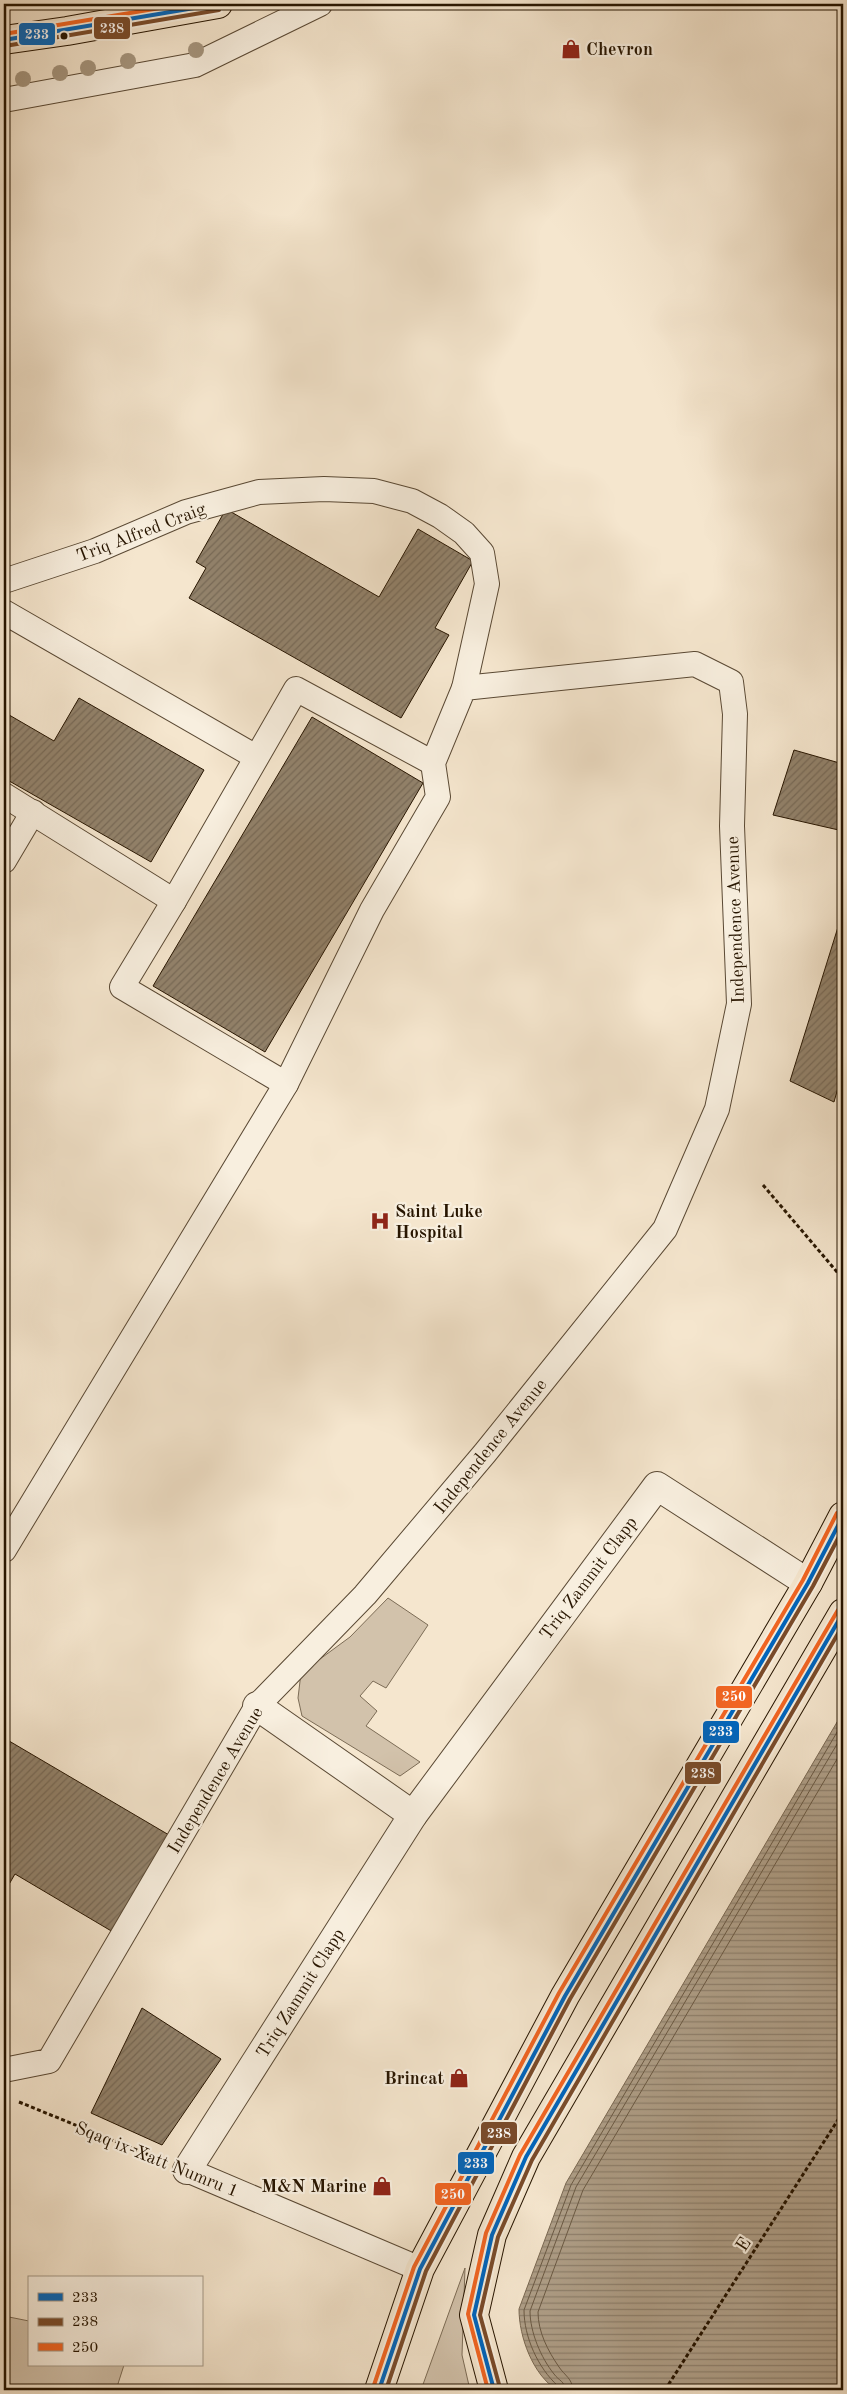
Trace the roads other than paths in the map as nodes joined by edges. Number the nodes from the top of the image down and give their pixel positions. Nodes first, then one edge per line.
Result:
1 (218, 4) edge
2 (320, 4) edge
3 (4, 40) edge
4 (4, 100) edge
5 (4, 581) edge
6 (4, 612) edge
7 (464, 688) junction
8 (256, 756) junction
9 (433, 763) junction
10 (4, 794) edge
11 (33, 812) junction
12 (4, 861) edge
13 (174, 901) junction
14 (286, 1084) junction
15 (843, 1516) edge
16 (6, 1542) edge
17 (808, 1583) junction
18 (843, 1613) edge
19 (257, 1706) junction
20 (413, 1815) junction
21 (4, 2070) edge
22 (187, 2170) joint
23 (420, 2269) junction
24 (379, 2390) edge
25 (494, 2390) edge

1 - 3 highway
2 - 4 lane
5 - 7 lane, Triq Alfred Craig
6 - 8 lane
7 - 9 lane, Triq Alfred Craig
7 - 19 lane, Independence Avenue
8 - 9 lane
8 - 13 lane
9 - 14 lane
10 - 11 lane
11 - 12 lane
11 - 13 lane
13 - 14 lane
14 - 16 lane
15 - 17 highway
17 - 20 street, Triq Zammit Clapp
17 - 23 highway
18 - 25 highway
19 - 20 street
19 - 21 lane, Independence Avenue
20 - 22 street, Triq Zammit Clapp
22 - 23 lane, Sqaq ix-Xatt Numru 1
23 - 24 highway

